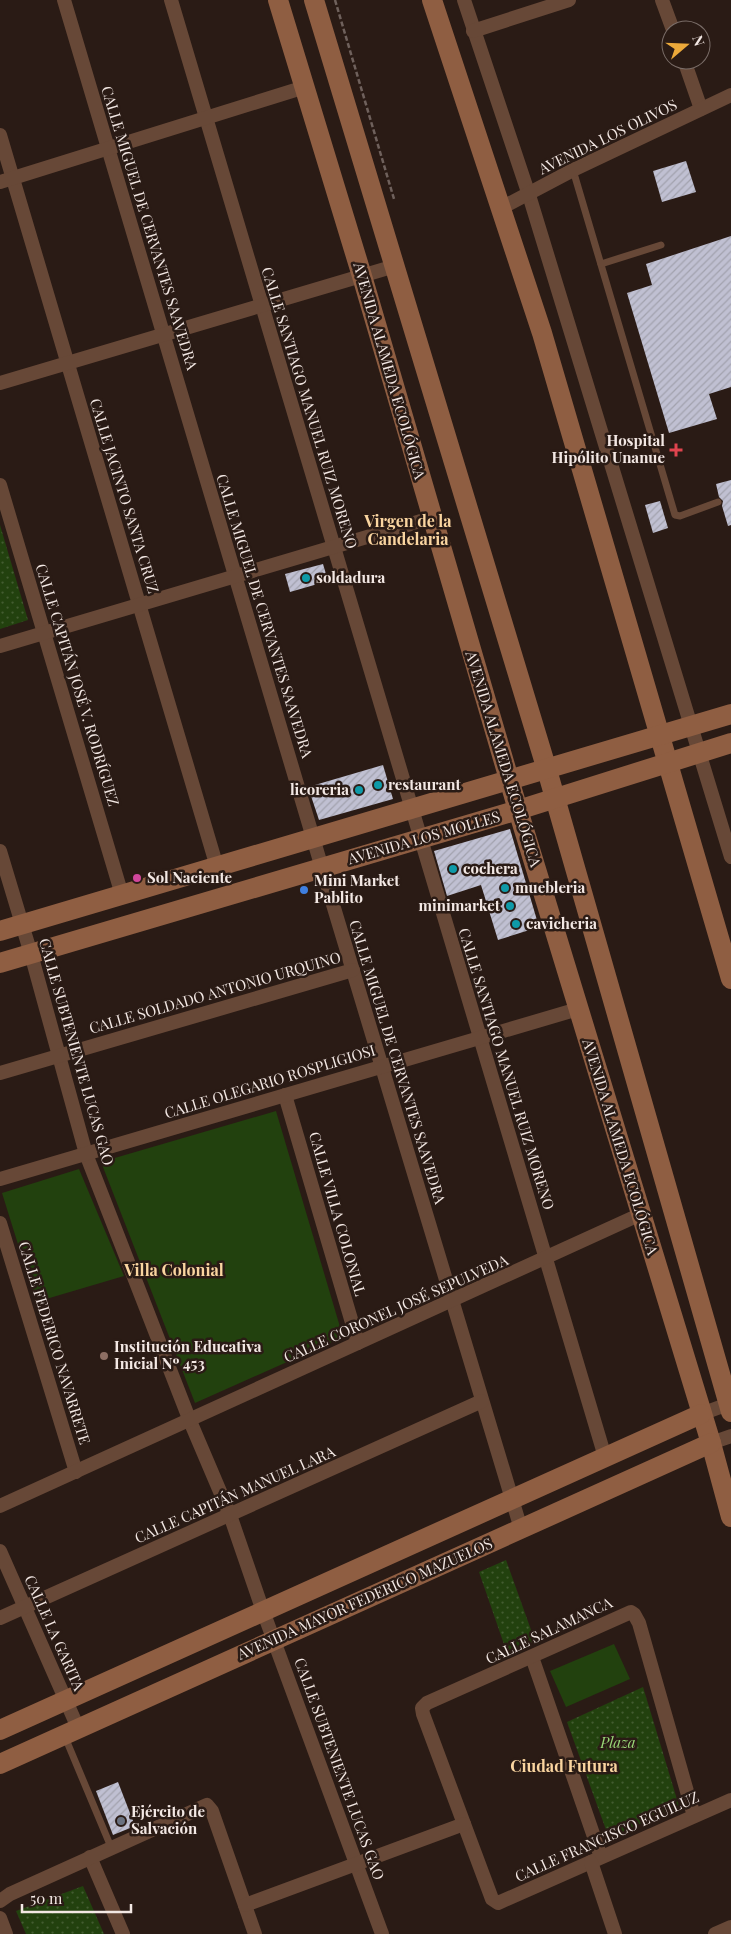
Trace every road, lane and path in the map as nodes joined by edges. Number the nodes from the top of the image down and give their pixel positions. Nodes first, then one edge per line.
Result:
1 (64, 0) edge
2 (171, 0) edge
3 (278, 0) edge
4 (314, 0) edge
5 (432, 0) edge
6 (464, 0) edge
7 (570, 0) edge
8 (662, 0) edge
9 (669, 20) edge
10 (473, 31) junction
11 (687, 70) edge
12 (305, 87) junction
13 (731, 95) edge
14 (701, 109) junction
15 (206, 118) junction
16 (0, 135) edge
17 (108, 148) junction
18 (573, 170) junction
19 (6, 180) edge
20 (528, 195) junction
21 (501, 208) junction
22 (661, 245) dead end
23 (601, 264) junction
24 (395, 266) junction
25 (362, 276) junction
26 (262, 306) junction
27 (164, 334) junction
28 (68, 363) junction
29 (0, 383) edge
30 (0, 484) edge
31 (718, 502) dead end
32 (431, 518) junction
33 (333, 547) junction
34 (236, 576) junction
35 (140, 605) junction
36 (44, 633) junction
37 (0, 646) edge
38 (731, 714) edge
39 (691, 726) junction
40 (660, 735) junction
41 (731, 743) edge
42 (700, 752) junction
43 (668, 763) junction
44 (547, 770) junction
45 (509, 781) junction
46 (555, 799) junction
47 (411, 810) junction
48 (518, 810) junction
49 (313, 839) junction
50 (420, 839) junction
51 (0, 851) edge
52 (731, 857) edge
53 (217, 867) junction
54 (322, 868) junction
55 (122, 895) junction
56 (22, 924) junction
57 (0, 931) edge
58 (31, 954) junction
59 (0, 964) edge
60 (353, 970) junction
61 (731, 979) edge
62 (578, 1009) junction
63 (479, 1038) junction
64 (58, 1056) junction
65 (381, 1066) junction
66 (0, 1073) edge
67 (285, 1095) junction
68 (86, 1154) junction
69 (0, 1179) edge
70 (641, 1214) junction
71 (0, 1223) edge
72 (545, 1259) junction
73 (452, 1301) junction
74 (358, 1343) junction
75 (482, 1401) junction
76 (730, 1406) edge
77 (701, 1414) junction
78 (190, 1421) junction
79 (731, 1436) edge
80 (711, 1443) junction
81 (605, 1457) junction
82 (76, 1472) junction
83 (512, 1499) junction
84 (0, 1506) edge
85 (230, 1515) junction
86 (731, 1517) edge
87 (521, 1529) junction
88 (0, 1552) edge
89 (25, 1607) junction
90 (263, 1611) junction
91 (0, 1618) edge
92 (275, 1640) junction
93 (532, 1656) junction
94 (66, 1700) junction
95 (0, 1730) edge
96 (71, 1731) junction
97 (0, 1764) edge
98 (731, 1800) edge
99 (694, 1816) junction
100 (464, 1824) junction
101 (111, 1847) junction
102 (90, 1857) junction
103 (596, 1860) junction
104 (356, 1864) junction
105 (0, 1901) edge
106 (245, 1905) junction
107 (0, 1918) edge
108 (731, 1927) edge
109 (6, 1934) edge
110 (123, 1934) edge
111 (255, 1934) edge
112 (382, 1934) edge
113 (616, 1934) edge
114 (715, 1934) edge

1 - 17 street, CALLE MIGUEL DE CERVANTES SAAVEDRA
2 - 15 street, CALLE SANTIAGO MANUEL RUIZ MORENO
3 - 12 street, AVENIDA ALAMEDA ECOLÓGICA
4 - 24 street, AVENIDA ALAMEDA ECOLÓGICA
5 - 21 street
6 - 10 street
7 - 10 street
8 - 9 street
10 - 20 street
11 - 14 street
12 - 15 street
12 - 25 street, AVENIDA ALAMEDA ECOLÓGICA
13 - 14 street, AVENIDA LOS OLIVOS
14 - 18 street, AVENIDA LOS OLIVOS
15 - 17 street
15 - 26 street, CALLE SANTIAGO MANUEL RUIZ MORENO
16 - 19 street, CALLE JACINTO SANTA CRUZ
17 - 19 street
17 - 27 street, CALLE MIGUEL DE CERVANTES SAAVEDRA
18 - 20 street, AVENIDA LOS OLIVOS
18 - 23 lane
19 - 28 street, CALLE JACINTO SANTA CRUZ
20 - 21 street, AVENIDA LOS OLIVOS
20 - 39 street
21 - 40 street
22 - 23 lane
23 - 31 lane
24 - 25 street
24 - 44 street, AVENIDA ALAMEDA ECOLÓGICA
25 - 26 street
25 - 32 street, AVENIDA ALAMEDA ECOLÓGICA
26 - 27 street
26 - 33 street, CALLE SANTIAGO MANUEL RUIZ MORENO
27 - 28 street
27 - 34 street, CALLE MIGUEL DE CERVANTES SAAVEDRA
28 - 29 street
28 - 35 street, CALLE JACINTO SANTA CRUZ
30 - 36 street, CALLE CAPITÁN JOSÉ V. RODRÍGUEZ
32 - 33 street
32 - 45 street, AVENIDA ALAMEDA ECOLÓGICA
33 - 34 street
33 - 47 street, CALLE SANTIAGO MANUEL RUIZ MORENO
34 - 35 street
34 - 49 street, CALLE MIGUEL DE CERVANTES SAAVEDRA
35 - 36 street
35 - 53 street, CALLE JACINTO SANTA CRUZ
36 - 37 street
36 - 55 street, CALLE CAPITÁN JOSÉ V. RODRÍGUEZ
38 - 39 street, AVENIDA LOS MOLLES
39 - 40 street, AVENIDA LOS MOLLES
39 - 42 street
40 - 43 street
40 - 44 street, AVENIDA LOS MOLLES
41 - 42 street, AVENIDA LOS MOLLES
42 - 43 street, AVENIDA LOS MOLLES
42 - 52 street
43 - 46 street, AVENIDA LOS MOLLES
43 - 61 street
44 - 45 street, AVENIDA LOS MOLLES
44 - 46 street, AVENIDA ALAMEDA ECOLÓGICA
45 - 47 street, AVENIDA LOS MOLLES
45 - 48 street, AVENIDA ALAMEDA ECOLÓGICA
46 - 48 street, AVENIDA LOS MOLLES
46 - 76 street, AVENIDA ALAMEDA ECOLÓGICA
47 - 49 street, AVENIDA LOS MOLLES
47 - 50 street, CALLE SANTIAGO MANUEL RUIZ MORENO
48 - 50 street, AVENIDA LOS MOLLES
48 - 62 street, AVENIDA ALAMEDA ECOLÓGICA
49 - 53 street, AVENIDA LOS MOLLES
49 - 54 street, CALLE MIGUEL DE CERVANTES SAAVEDRA
50 - 54 street, AVENIDA LOS MOLLES
50 - 63 street, CALLE SANTIAGO MANUEL RUIZ MORENO
51 - 56 street, CALLE SUBTENIENTE LUCAS GAO
53 - 55 street, AVENIDA LOS MOLLES
54 - 58 street, AVENIDA LOS MOLLES
54 - 60 street, CALLE MIGUEL DE CERVANTES SAAVEDRA
55 - 56 street, AVENIDA LOS MOLLES
56 - 57 street, AVENIDA LOS MOLLES
56 - 58 street, CALLE SUBTENIENTE LUCAS GAO
58 - 59 street, AVENIDA LOS MOLLES
58 - 64 street, CALLE SUBTENIENTE LUCAS GAO
60 - 64 street, CALLE SOLDADO ANTONIO URQUINO
60 - 65 street, CALLE MIGUEL DE CERVANTES SAAVEDRA
62 - 63 street, CALLE OLEGARIO ROSPLIGIOSI
62 - 70 street, AVENIDA ALAMEDA ECOLÓGICA
63 - 65 street, CALLE OLEGARIO ROSPLIGIOSI
63 - 72 street, CALLE SANTIAGO MANUEL RUIZ MORENO
64 - 66 street, CALLE SOLDADO ANTONIO URQUINO
64 - 68 street, CALLE SUBTENIENTE LUCAS GAO
65 - 67 street, CALLE OLEGARIO ROSPLIGIOSI
65 - 73 street, CALLE MIGUEL DE CERVANTES SAAVEDRA
67 - 68 street, CALLE OLEGARIO ROSPLIGIOSI
67 - 74 street, CALLE VILLA COLONIAL
68 - 69 street, CALLE OLEGARIO ROSPLIGIOSI
68 - 78 street, CALLE SUBTENIENTE LUCAS GAO
70 - 72 street, CALLE CORONEL JOSÉ SEPULVEDA
70 - 77 street, AVENIDA ALAMEDA ECOLÓGICA
71 - 82 street, CALLE FEDERICO NAVARRETE
72 - 73 street, CALLE CORONEL JOSÉ SEPULVEDA
72 - 81 street, CALLE SANTIAGO MANUEL RUIZ MORENO
73 - 74 street, CALLE CORONEL JOSÉ SEPULVEDA
73 - 75 street, CALLE MIGUEL DE CERVANTES SAAVEDRA
74 - 78 street, CALLE CORONEL JOSÉ SEPULVEDA
75 - 83 street, CALLE MIGUEL DE CERVANTES SAAVEDRA
75 - 85 street, CALLE CAPITÁN MANUEL LARA
76 - 77 street, AVENIDA MAYOR FEDERICO MAZUELOS
77 - 80 street, AVENIDA ALAMEDA ECOLÓGICA
77 - 81 street, AVENIDA MAYOR FEDERICO MAZUELOS
78 - 82 street, CALLE CORONEL JOSÉ SEPULVEDA
78 - 85 street, CALLE SUBTENIENTE LUCAS GAO
79 - 80 street, AVENIDA MAYOR FEDERICO MAZUELOS
80 - 86 street, AVENIDA ALAMEDA ECOLÓGICA
80 - 87 street, AVENIDA MAYOR FEDERICO MAZUELOS
81 - 83 street, AVENIDA MAYOR FEDERICO MAZUELOS
82 - 84 street, CALLE CORONEL JOSÉ SEPULVEDA
83 - 87 street, CALLE MIGUEL DE CERVANTES SAAVEDRA
83 - 90 street, AVENIDA MAYOR FEDERICO MAZUELOS
85 - 89 street, CALLE CAPITÁN MANUEL LARA
85 - 90 street, CALLE SUBTENIENTE LUCAS GAO
87 - 92 street, AVENIDA MAYOR FEDERICO MAZUELOS
88 - 89 street, CALLE LA GARITA
89 - 91 street, CALLE CAPITÁN MANUEL LARA
89 - 94 street, CALLE LA GARITA
90 - 92 street, CALLE SUBTENIENTE LUCAS GAO
90 - 94 street, AVENIDA MAYOR FEDERICO MAZUELOS
92 - 96 street, AVENIDA MAYOR FEDERICO MAZUELOS
92 - 104 street, CALLE SUBTENIENTE LUCAS GAO
93 - 99 street, CALLE SALAMANCA
93 - 100 street, CALLE SALAMANCA
93 - 103 street
94 - 95 street, AVENIDA MAYOR FEDERICO MAZUELOS
94 - 96 street, CALLE LA GARITA
96 - 97 street, AVENIDA MAYOR FEDERICO MAZUELOS
96 - 101 lane
98 - 99 street, CALLE FRANCISCO EGUILUZ
99 - 103 street, CALLE FRANCISCO EGUILUZ
100 - 103 street, CALLE FRANCISCO EGUILUZ
100 - 104 street
101 - 102 street
101 - 106 street
102 - 105 street
102 - 110 street
103 - 113 street
104 - 106 street
104 - 112 street, CALLE SUBTENIENTE LUCAS GAO
106 - 111 street
107 - 109 street
108 - 114 street

